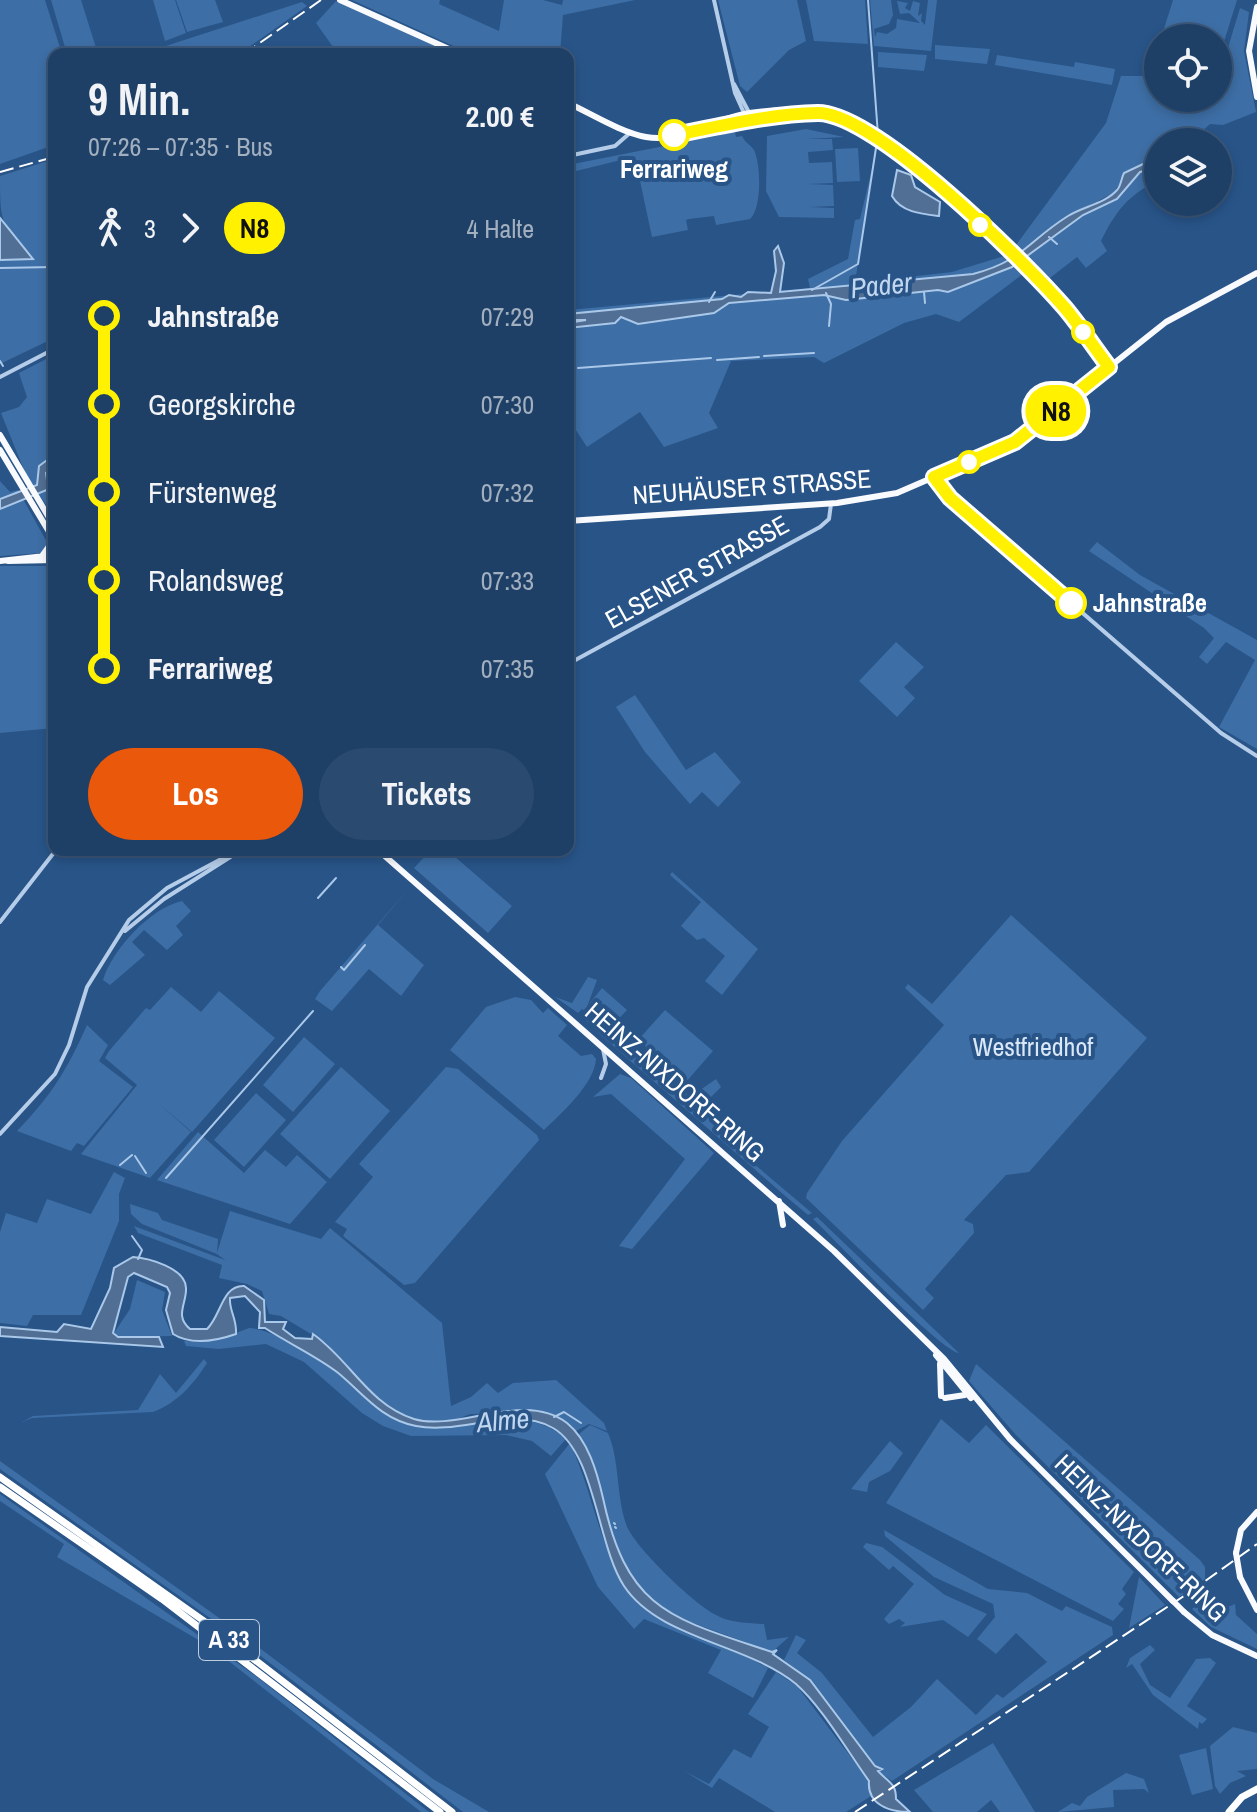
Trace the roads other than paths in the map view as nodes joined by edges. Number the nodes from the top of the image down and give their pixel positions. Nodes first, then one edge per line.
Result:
1 (340, 0) edge
2 (714, 0) edge
3 (1257, 7) edge
4 (447, 48) edge
5 (1257, 97) edge
6 (574, 106) edge
7 (749, 117) junction
8 (632, 132) junction
9 (574, 155) edge
10 (1257, 273) edge
11 (48, 352) edge
12 (1109, 367) junction
13 (0, 377) edge
14 (0, 435) edge
15 (0, 450) edge
16 (934, 477) junction
17 (34, 504) junction
18 (831, 504) junction
19 (574, 521) edge
20 (48, 524) edge
21 (48, 548) edge
22 (42, 556) junction
23 (48, 558) edge
24 (48, 559) edge
25 (2, 561) edge
26 (574, 661) edge
27 (1257, 756) edge
28 (51, 856) edge
29 (230, 856) edge
30 (385, 856) edge
31 (0, 922) edge
32 (601, 1044) junction
33 (601, 1078) dead end
34 (1, 1131) edge
35 (779, 1201) junction
36 (783, 1225) dead end
37 (936, 1355) junction
38 (940, 1364) junction
39 (971, 1398) junction
40 (0, 1477) edge
41 (0, 1487) edge
42 (1257, 1512) edge
43 (1248, 1594) junction
44 (1257, 1603) edge
45 (1257, 1610) edge
46 (1257, 1656) edge
47 (1257, 1789) edge
48 (1230, 1811) edge
49 (440, 1812) edge
50 (452, 1812) edge

1 - 4 main road
2 - 7 street
3 - 5 main road
6 - 8 main road
7 - 8 main road
7 - 12 main road
8 - 9 street
10 - 12 main road, NEUHÄUSER STRASSE
11 - 13 street
12 - 16 main road, NEUHÄUSER STRASSE
14 - 17 main road
15 - 17 main road
16 - 18 main road, NEUHÄUSER STRASSE
16 - 27 street
17 - 20 main road
18 - 19 main road, NEUHÄUSER STRASSE
18 - 26 street, ELSENER STRASSE
21 - 22 main road
22 - 23 main road
22 - 25 main road
24 - 25 main road
28 - 31 street
29 - 34 street
30 - 32 main road, HEINZ-NIXDORF-RING
32 - 33 street
32 - 35 main road, HEINZ-NIXDORF-RING
35 - 36 main road
35 - 37 main road, HEINZ-NIXDORF-RING
37 - 38 main road, HEINZ-NIXDORF-RING
37 - 39 main road, HEINZ-NIXDORF-RING
38 - 39 main road, HEINZ-NIXDORF-RING
38 - 39 main road
39 - 46 main road, HEINZ-NIXDORF-RING, bridge
40 - 50 highway, A 33
41 - 49 highway, A 33
42 - 43 main road, bridge
43 - 44 main road
43 - 45 main road
47 - 48 highway

